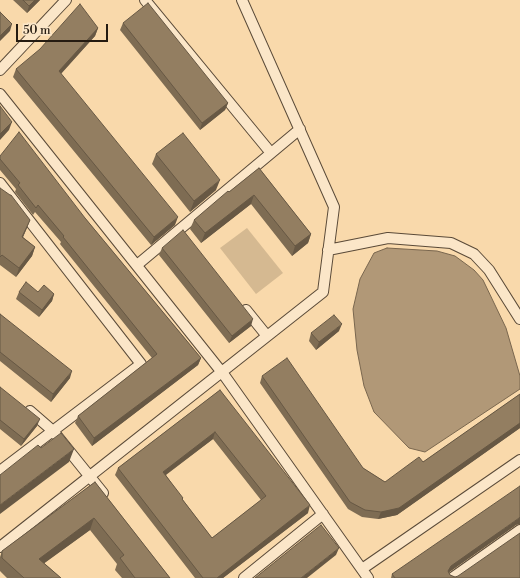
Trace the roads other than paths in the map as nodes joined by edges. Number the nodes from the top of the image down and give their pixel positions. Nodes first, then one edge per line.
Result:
1 (66, 0) edge
2 (145, 0) edge
3 (242, 0) edge
4 (0, 70) edge
5 (0, 94) edge
6 (300, 129) junction
7 (271, 153) junction
8 (0, 184) edge
9 (328, 250) junction
10 (137, 265) junction
11 (238, 300) edge
12 (520, 319) edge
13 (267, 336) junction
14 (222, 372) junction
15 (24, 406) edge
16 (53, 431) junction
17 (520, 460) edge
18 (3, 465) edge
19 (89, 476) junction
20 (108, 500) edge
21 (323, 514) junction
22 (520, 530) edge
23 (0, 547) edge
24 (366, 575) edge
25 (244, 578) edge
26 (452, 578) edge

1 - 4 street
2 - 7 street
3 - 6 street
5 - 10 street
6 - 7 street
6 - 9 street
7 - 10 street
8 - 16 street
9 - 12 street
9 - 13 street
10 - 14 street
11 - 13 street
13 - 14 street
14 - 19 street
14 - 21 street
15 - 16 street
16 - 18 street
16 - 19 street
17 - 24 street
19 - 20 street
19 - 23 street
21 - 24 street
21 - 25 street
22 - 26 street

